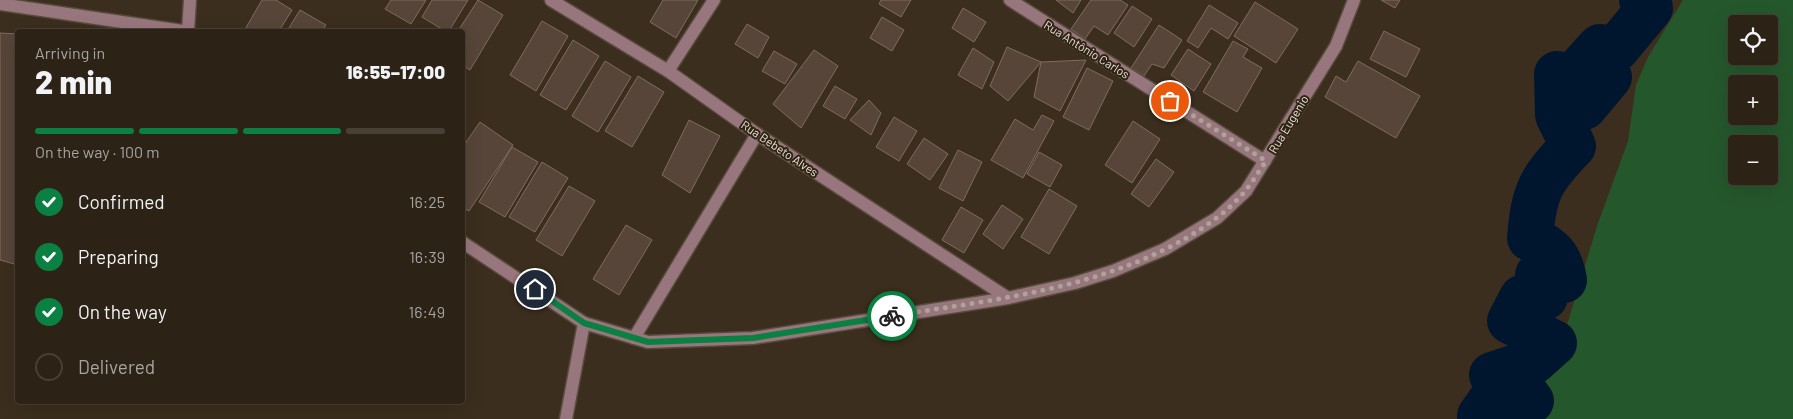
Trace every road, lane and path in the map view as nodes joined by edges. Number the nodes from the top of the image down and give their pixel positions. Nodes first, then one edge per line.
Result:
1 (190, 0) edge
2 (551, 0) edge
3 (714, 0) edge
4 (1010, 0) edge
5 (1354, 0) edge
6 (0, 4) edge
7 (169, 29) edge
8 (188, 29) edge
9 (668, 71) junction
10 (757, 134) junction
11 (1266, 161) junction
12 (465, 244) edge
13 (1008, 298) junction
14 (584, 323) junction
15 (634, 338) junction
16 (566, 419) edge

1 - 8 street
2 - 9 street, Rua Bebeto Alves
3 - 9 street
4 - 11 street, Rua Antônio Carlos
5 - 11 street, Rua Eugenio
6 - 7 street
9 - 10 street, Rua Bebeto Alves
10 - 13 street, Rua Bebeto Alves
10 - 15 street
11 - 13 street, Rua Eugenio
12 - 14 street, Rua Eugenio
13 - 15 street, Rua Eugenio
14 - 15 street, Rua Eugenio
14 - 16 street

